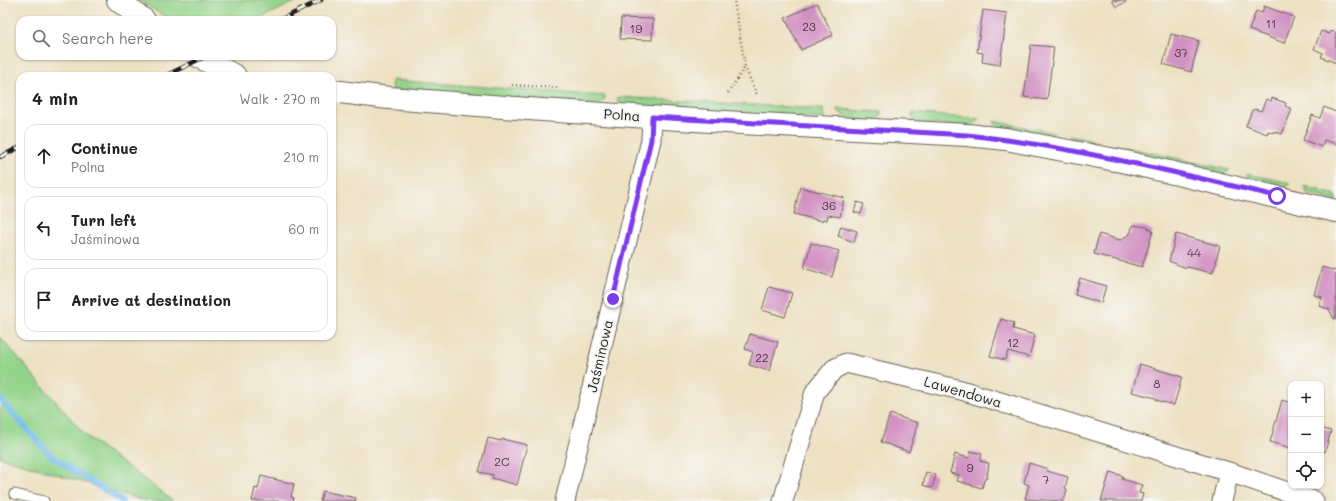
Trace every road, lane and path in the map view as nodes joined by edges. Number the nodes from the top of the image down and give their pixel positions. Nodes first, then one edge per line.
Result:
1 (118, 0) edge
2 (734, 0) edge
3 (139, 16) edge
4 (205, 60) edge
5 (745, 67) junction
6 (228, 72) edge
7 (336, 92) edge
8 (728, 93) dead end
9 (757, 95) dead end
10 (652, 117) junction
11 (1336, 211) edge
12 (1229, 472) junction
13 (14, 494) dead end
14 (44, 501) edge
15 (565, 501) edge
16 (783, 501) edge
17 (1222, 501) edge
18 (1314, 501) edge

1 - 3 street
2 - 5 path
4 - 6 street
5 - 8 path
5 - 9 path
7 - 10 street, Polna
10 - 11 street, Polna
10 - 15 street, Jaśminowa
12 - 16 street, Lawendowa
12 - 17 street
12 - 18 street, Lawendowa
13 - 14 lane

